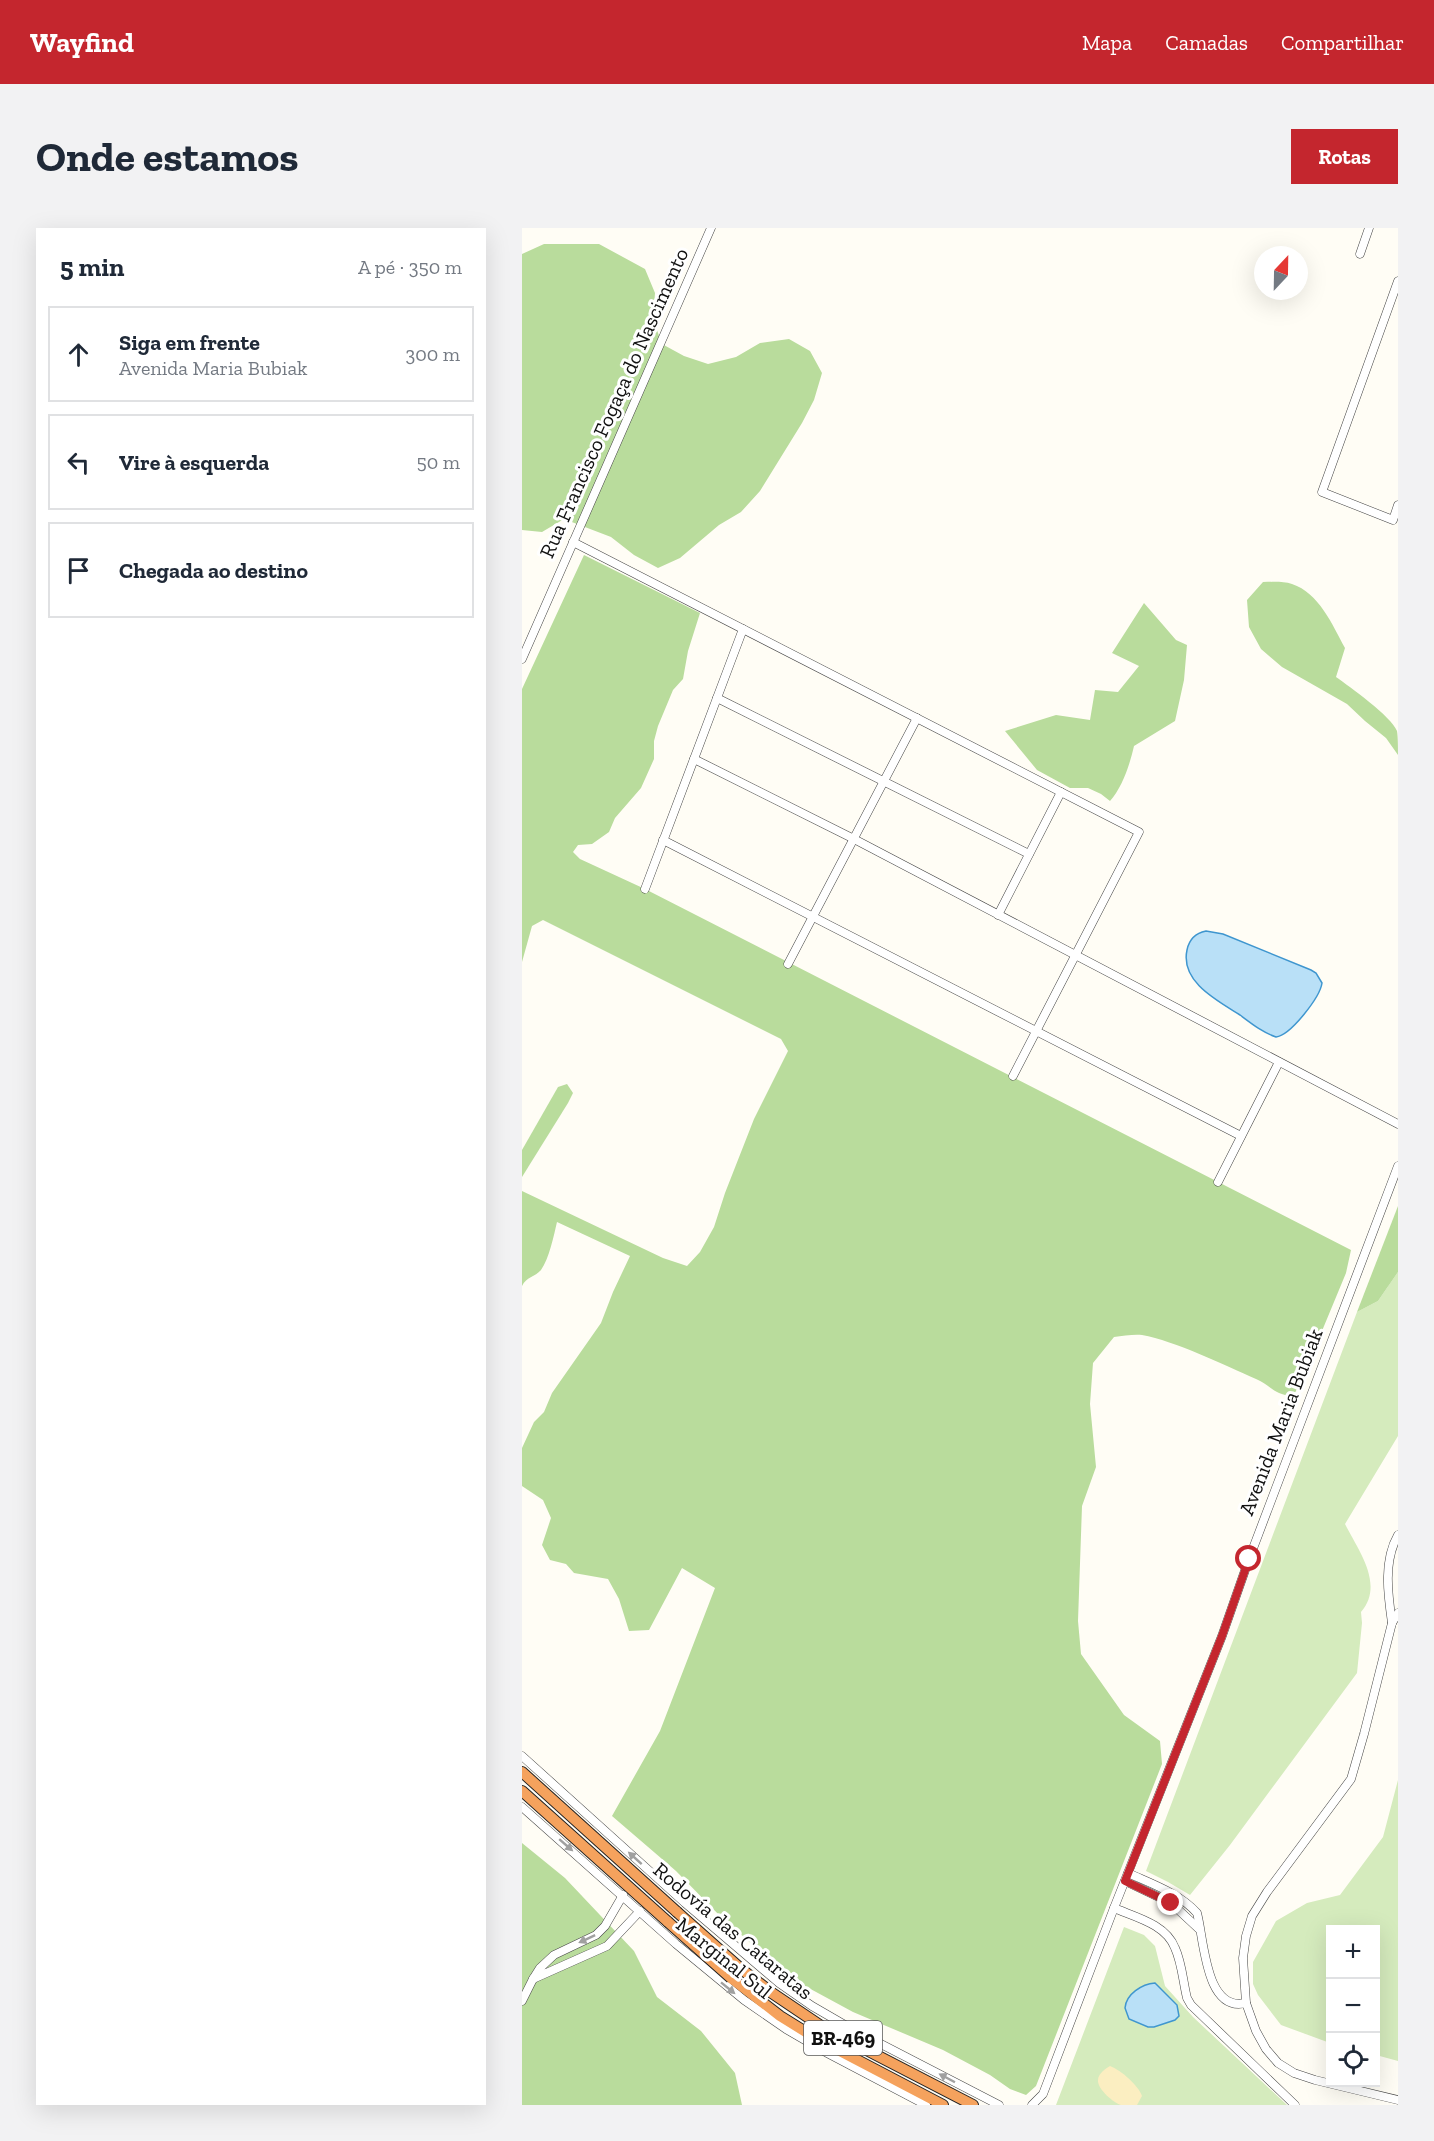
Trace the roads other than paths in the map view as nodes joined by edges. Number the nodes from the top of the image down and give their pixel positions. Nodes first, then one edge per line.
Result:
1 (711, 228) edge
2 (1369, 228) edge
3 (1360, 254) dead end
4 (1398, 281) edge
5 (1398, 506) edge
6 (573, 542) junction
7 (743, 629) junction
8 (522, 659) edge
9 (717, 698) junction
10 (917, 718) junction
11 (694, 759) junction
12 (884, 781) junction
13 (1061, 792) junction
14 (854, 839) junction
15 (663, 840) junction
16 (1029, 854) junction
17 (645, 889) dead end
18 (998, 915) junction
19 (813, 917) junction
20 (1075, 955) junction
21 (788, 963) dead end
22 (1036, 1031) junction
23 (1279, 1062) junction
24 (1013, 1076) dead end
25 (1398, 1124) edge
26 (1241, 1136) junction
27 (1398, 1166) edge
28 (1218, 1182) dead end
29 (1398, 1535) edge
30 (1398, 1613) edge
31 (1392, 1623) junction
32 (522, 1756) edge
33 (522, 1772) edge
34 (522, 1791) edge
35 (522, 1807) edge
36 (1126, 1877) junction
37 (622, 1895) junction
38 (1114, 1908) junction
39 (640, 1911) junction
40 (698, 1915) junction
41 (673, 1941) junction
42 (737, 1948) junction
43 (713, 1975) junction
44 (533, 1979) junction
45 (522, 2001) edge
46 (1246, 2003) junction
47 (1042, 2094) junction
48 (1398, 2100) edge
49 (926, 2105) edge
50 (944, 2105) edge
51 (973, 2105) edge
52 (999, 2105) edge
53 (1032, 2105) edge
54 (1044, 2105) edge
55 (1295, 2105) edge

1 - 6 street, Rua Francisco Fogaça do Nascimento
2 - 3 street
4 - 5 street
6 - 7 street
6 - 8 street, Rua Francisco Fogaça do Nascimento
7 - 9 street
7 - 10 street
9 - 11 street
9 - 12 street
10 - 12 street
10 - 13 street
11 - 14 street
11 - 15 street
12 - 14 street
12 - 16 street
13 - 16 street
13 - 20 street
14 - 18 street
14 - 19 street
15 - 17 street
15 - 19 street
16 - 18 street
18 - 20 street
19 - 21 street
19 - 22 street
20 - 22 street
20 - 23 street
22 - 24 street
22 - 26 street
23 - 25 street
23 - 26 street
26 - 28 street
27 - 36 street, Avenida Maria Bubiak
29 - 31 street
30 - 31 street
31 - 46 street
40 -> 32 street
33 - 51 highway, Rodovía das Cataratas / BR-469, bridge
34 - 50 highway, Rodovía das Cataratas / BR-469, bridge
35 -> 37 street, Marginal Sul / BR-469
36 - 38 street, Avenida Maria Bubiak
36 - 46 street
37 - 39 street, Marginal Sul / BR-469
37 -> 44 street
38 - 47 street, Avenida Maria Bubiak
38 - 55 street
39 - 41 street, Marginal Sul / BR-469
39 - 44 street
40 - 41 street
40 - 42 street
41 - 43 street, Marginal Sul / BR-469
42 - 43 street
52 -> 42 street
43 -> 49 street, Marginal Sul / BR-469
44 - 45 street
46 - 48 street
47 - 53 street
47 - 54 street

